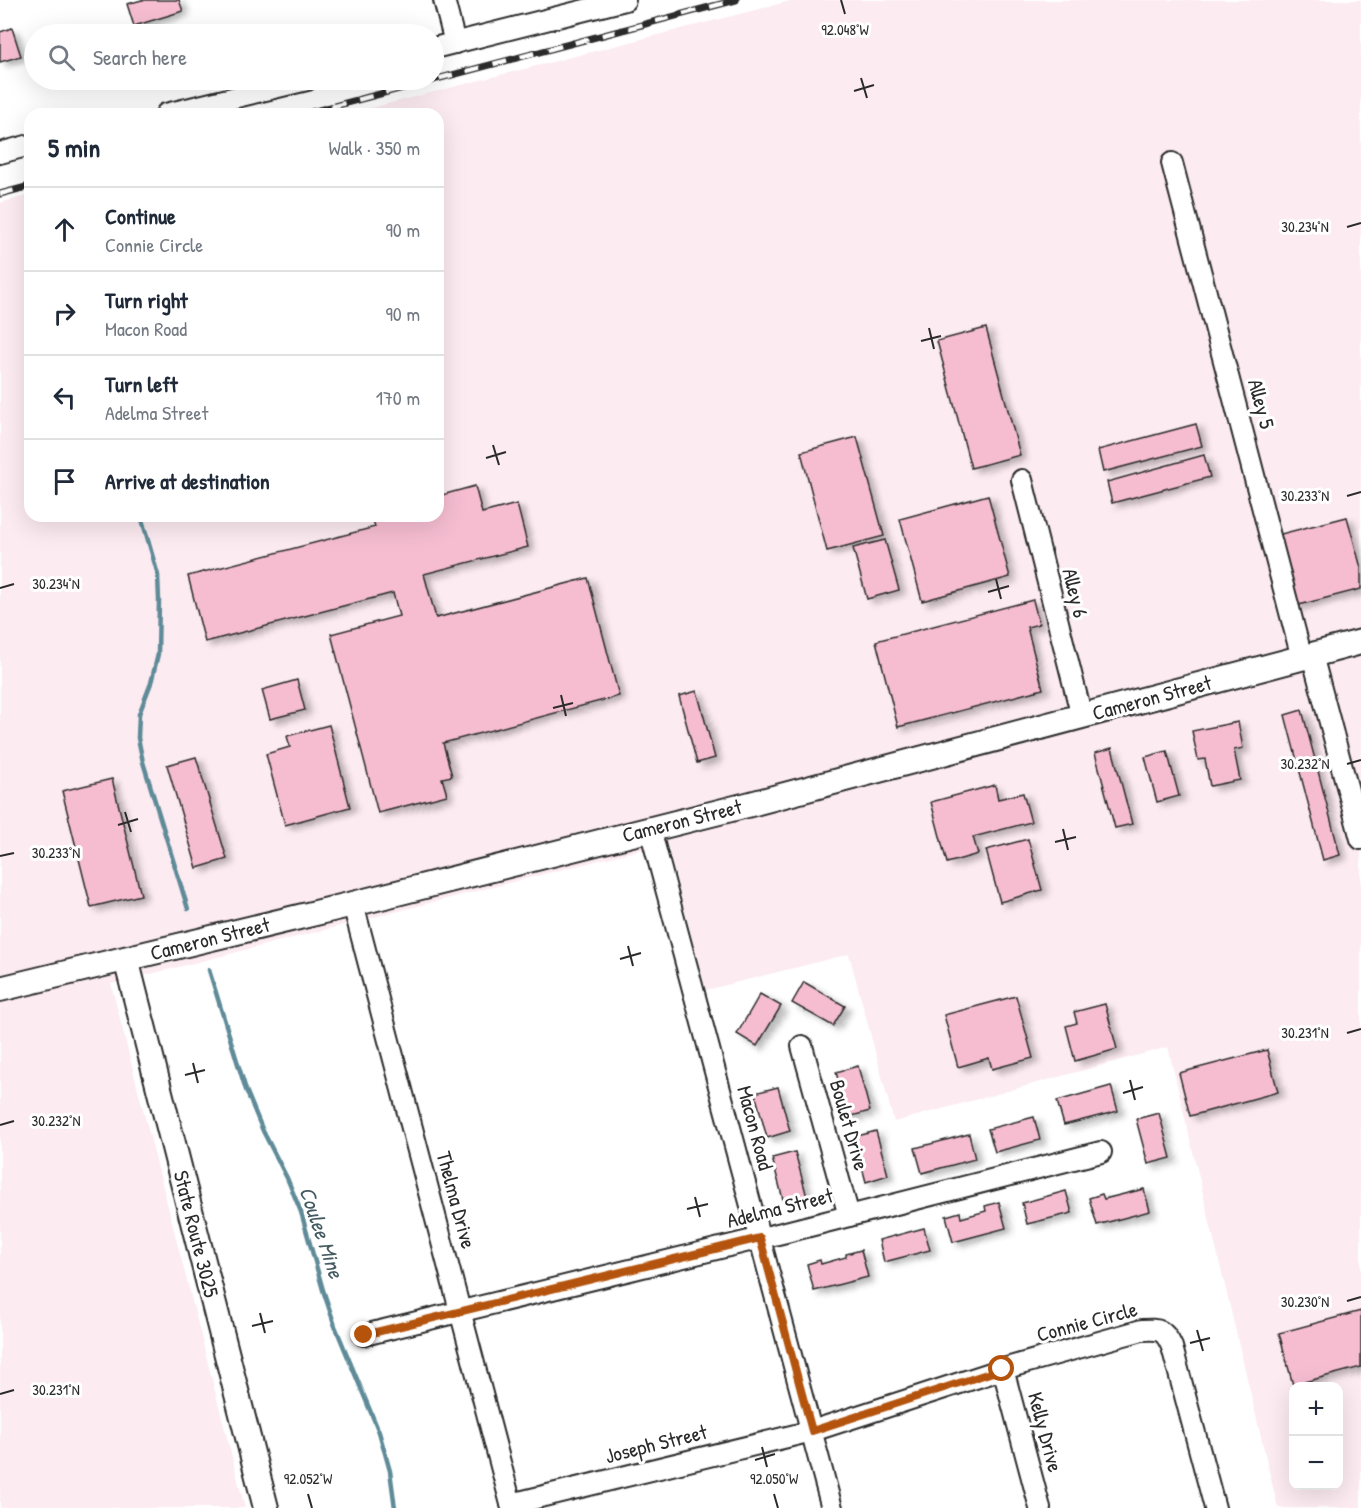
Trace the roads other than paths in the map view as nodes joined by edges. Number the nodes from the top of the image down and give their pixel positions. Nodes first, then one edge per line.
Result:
1 (444, 0) edge
2 (625, 0) edge
3 (455, 43) junction
4 (444, 46) edge
5 (266, 90) edge
6 (191, 108) edge
7 (24, 147) edge
8 (0, 153) edge
9 (1172, 163) dead end
10 (1022, 480) dead end
11 (1361, 642) edge
12 (1307, 657) junction
13 (1082, 717) junction
14 (650, 830) junction
15 (1361, 839) edge
16 (354, 904) junction
17 (126, 959) junction
18 (0, 989) edge
19 (802, 1046) dead end
20 (1101, 1152) dead end
21 (849, 1216) junction
22 (760, 1238) junction
23 (460, 1311) junction
24 (364, 1335) dead end
25 (1002, 1369) junction
26 (812, 1431) junction
27 (512, 1506) edge
28 (266, 1508) edge
29 (832, 1508) edge
30 (1040, 1508) edge
31 (1215, 1508) edge

1 - 3 street
2 - 3 street
3 - 4 street
5 - 6 street
7 - 8 street
9 - 12 street, Alley 5
10 - 13 street, Alley 6
11 - 12 main road, Cameron Street
12 - 13 main road, Cameron Street
12 - 15 street, Alley 5
13 - 14 main road, Cameron Street
14 - 16 main road, Cameron Street
14 - 22 street, Macon Road
16 - 17 main road, Cameron Street
16 - 23 street, Thelma Drive
17 - 18 main road, Cameron Street
17 - 28 main road, State Route 3025
19 - 21 street, Boulet Drive
20 - 21 street, Adelma Street
21 - 22 street, Adelma Street
22 - 23 street, Adelma Street
22 - 26 street, Macon Road
23 - 24 street, Adelma Street
23 - 27 street, Thelma Drive
25 - 26 street, Connie Circle
25 - 30 street, Kelly Drive
25 - 31 street, Connie Circle
26 - 27 street, Joseph Street
26 - 29 street, Macon Road

